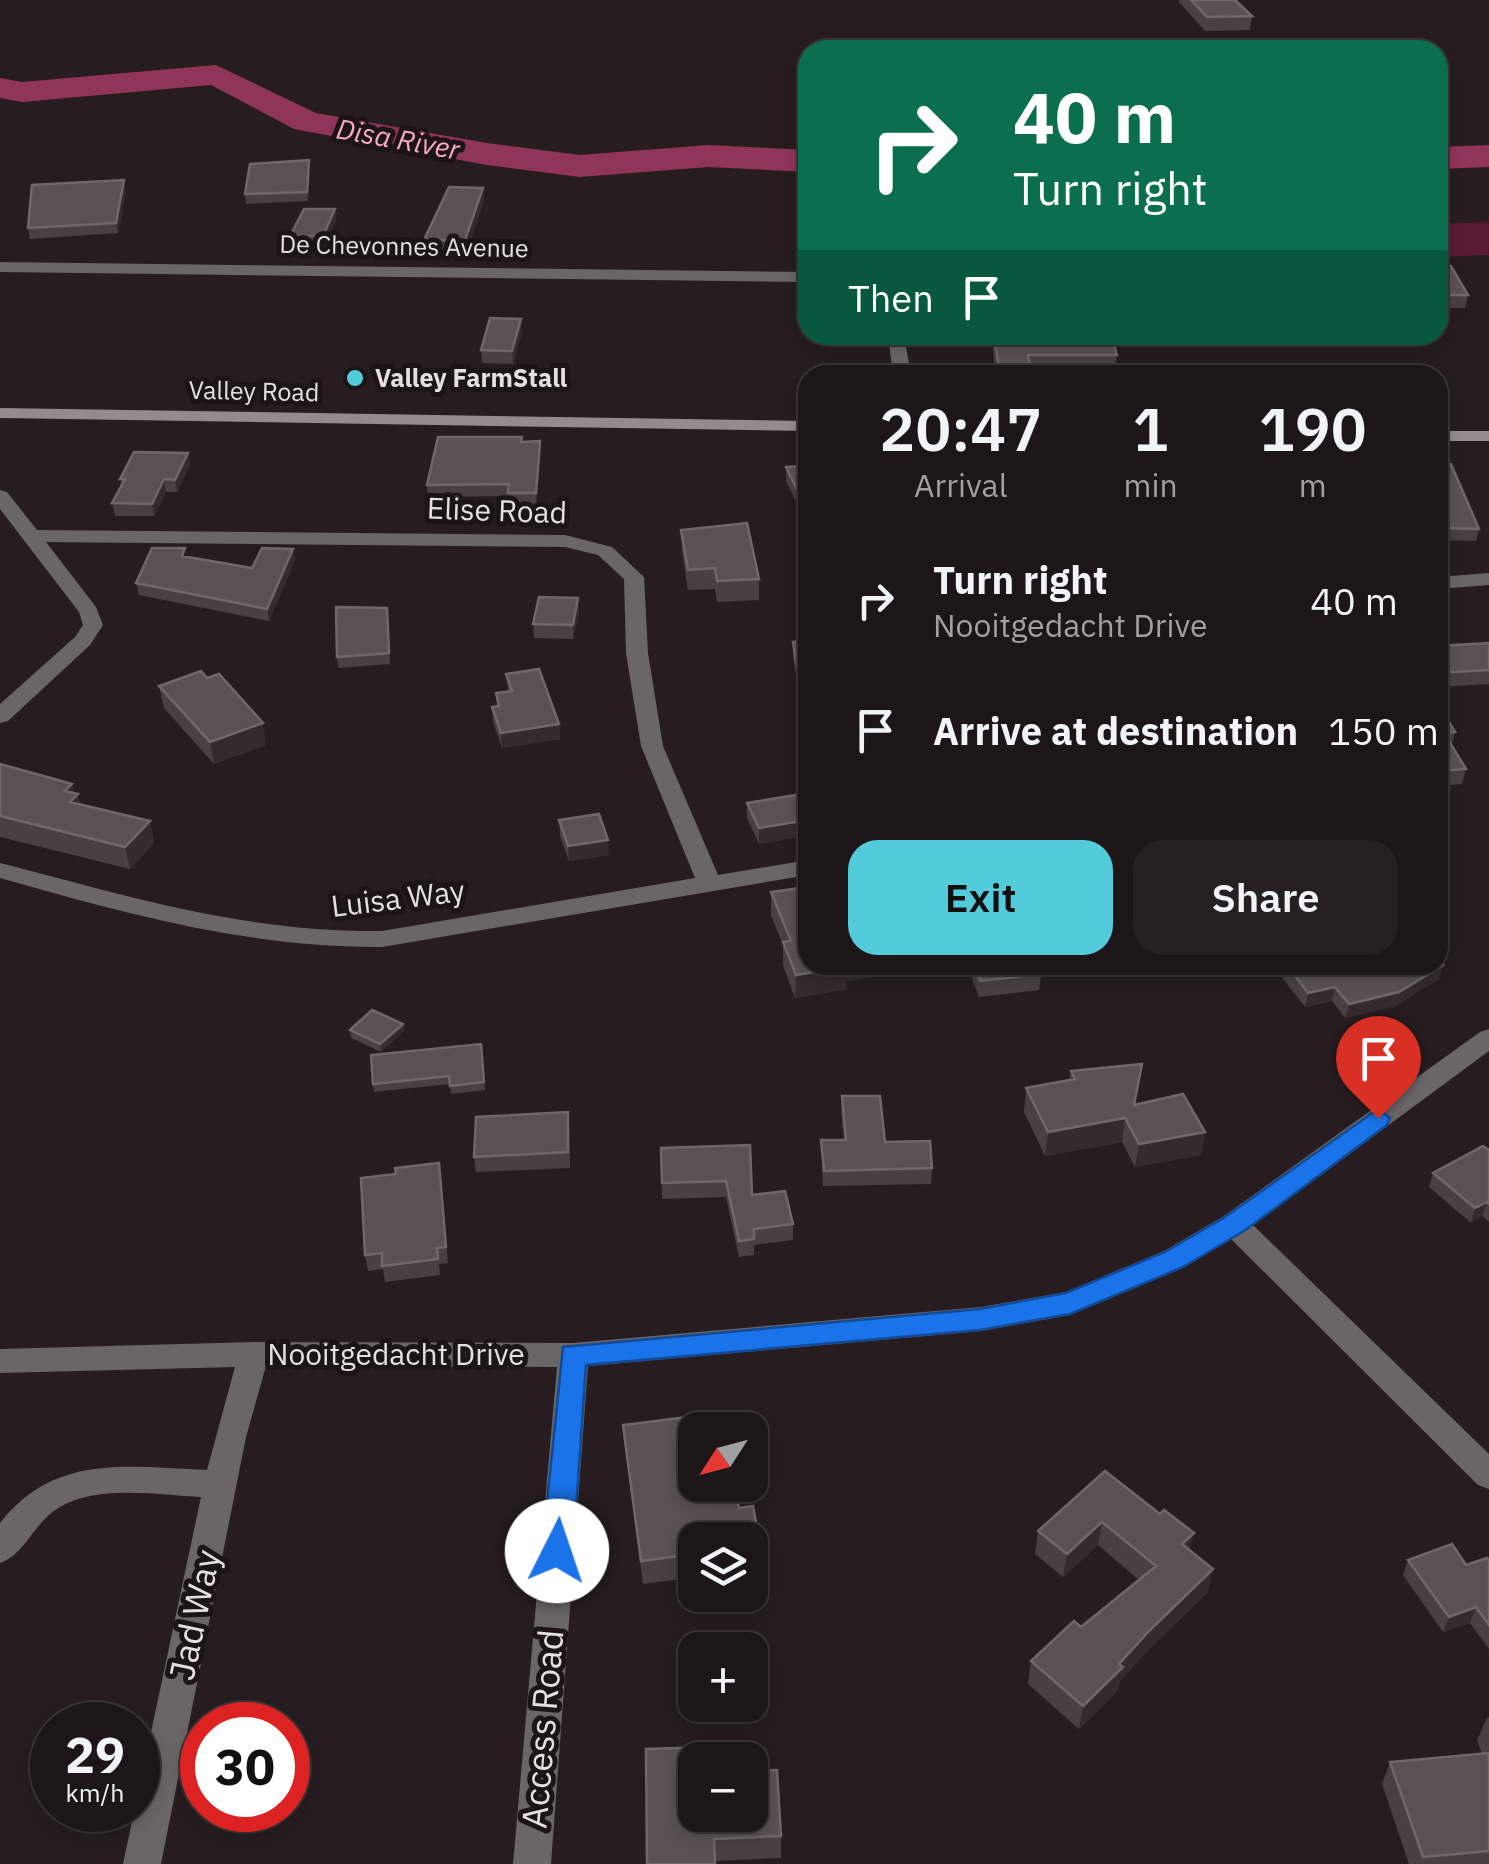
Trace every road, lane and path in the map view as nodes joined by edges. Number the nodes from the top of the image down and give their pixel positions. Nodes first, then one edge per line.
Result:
1 (0, 266) edge
2 (798, 277) edge
3 (0, 413) edge
4 (798, 426) edge
5 (1448, 436) edge
6 (1489, 436) edge
7 (0, 496) edge
8 (29, 536) junction
9 (1489, 579) edge
10 (1448, 582) edge
11 (0, 716) edge
12 (798, 869) edge
13 (0, 870) edge
14 (709, 882) junction
15 (1489, 1038) edge
16 (1234, 1224) junction
17 (254, 1354) junction
18 (573, 1355) junction
19 (0, 1362) edge
20 (1489, 1475) edge
21 (223, 1484) junction
22 (0, 1550) edge
23 (142, 1864) edge
24 (532, 1864) edge

1 - 2 street, De Chevonnes Avenue
3 - 4 street, Valley Road
5 - 6 street
7 - 8 street
8 - 11 street
8 - 14 street, Elise Road
9 - 10 street
12 - 14 street, Luisa Way
13 - 14 street, Luisa Way
15 - 16 street, Nooitgedacht Drive
16 - 18 street, Nooitgedacht Drive
16 - 20 street
17 - 18 street, Nooitgedacht Drive
17 - 19 street, Nooitgedacht Drive
17 - 21 street, Jad Way
18 - 24 street, Access Road
21 - 22 street
21 - 23 street, Jad Way

